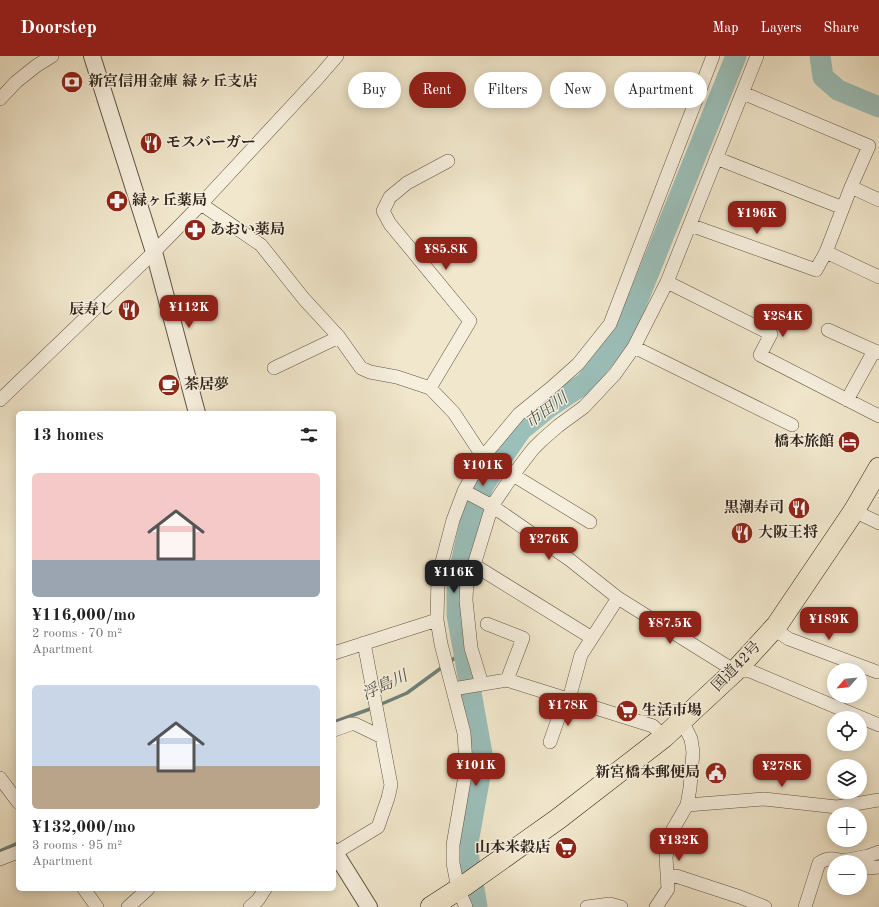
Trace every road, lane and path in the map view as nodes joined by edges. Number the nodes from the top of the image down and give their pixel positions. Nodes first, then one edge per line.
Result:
1 (52, 56) edge
2 (92, 56) edge
3 (337, 56) edge
4 (713, 56) edge
5 (757, 56) edge
6 (743, 92) junction
7 (0, 99) edge
8 (716, 158) junction
9 (448, 160) dead end
10 (851, 187) junction
11 (879, 200) edge
12 (201, 204) junction
13 (843, 208) junction
14 (690, 225) junction
15 (154, 252) junction
16 (826, 252) junction
17 (879, 277) edge
18 (667, 282) junction
19 (828, 330) dead end
20 (339, 337) junction
21 (634, 347) junction
22 (877, 352) edge
23 (274, 368) dead end
24 (430, 388) junction
25 (0, 400) edge
26 (847, 400) junction
27 (197, 411) edge
28 (879, 416) edge
29 (792, 425) dead end
30 (483, 457) junction
31 (878, 472) edge
32 (513, 475) junction
33 (464, 491) junction
34 (492, 506) junction
35 (854, 511) junction
36 (590, 522) dead end
37 (879, 523) edge
38 (474, 565) junction
39 (618, 598) junction
40 (437, 620) junction
41 (487, 624) dead end
42 (774, 629) junction
43 (592, 638) junction
44 (364, 643) junction
45 (336, 652) edge
46 (735, 670) junction
47 (879, 672) edge
48 (507, 680) junction
49 (482, 684) junction
50 (456, 690) junction
51 (569, 698) junction
52 (682, 721) junction
53 (879, 725) edge
54 (336, 729) edge
55 (382, 737) junction
56 (664, 737) junction
57 (550, 742) dead end
58 (0, 778) edge
59 (16, 799) edge
60 (879, 800) edge
61 (687, 805) junction
62 (336, 851) edge
63 (879, 852) edge
64 (16, 853) edge
65 (336, 854) edge
66 (867, 856) edge
67 (0, 859) edge
68 (827, 859) edge
69 (879, 867) edge
70 (867, 868) edge
71 (667, 878) junction
72 (467, 889) edge
73 (85, 891) edge
74 (146, 891) edge
75 (264, 891) edge
76 (97, 907) edge
77 (128, 907) edge
78 (250, 907) edge
79 (369, 907) edge
80 (431, 907) edge
81 (587, 907) edge
82 (621, 907) edge
83 (656, 907) edge
84 (765, 907) edge
85 (805, 907) edge

1 - 7 street
2 - 15 street
3 - 12 street
4 - 30 street
5 - 6 street
6 - 8 street
6 - 10 street
8 - 13 street
8 - 14 street
9 - 24 street
10 - 11 street
10 - 13 street
12 - 15 street
12 - 20 street
13 - 16 street
14 - 16 street
14 - 18 street
15 - 25 street
15 - 27 street
16 - 17 street
18 - 21 street
18 - 26 street
19 - 22 street
20 - 23 street
20 - 24 street
21 - 29 street
21 - 32 street
22 - 26 street
24 - 30 street
26 - 28 street
30 - 33 street
31 - 35 highway, 国道42号
32 - 34 street
32 - 36 street
33 - 34 street
33 - 40 street
34 - 38 street
34 - 39 street
35 - 37 street
35 - 42 highway, 国道42号
38 - 43 street
38 - 49 street
39 - 43 street
39 - 46 street
40 - 44 street
40 - 50 street
41 - 48 street
42 - 46 highway, 国道42号
42 - 47 street
43 - 51 street
44 - 45 street
44 - 55 street
46 - 52 highway, 国道42号
46 - 53 street
48 - 49 street
48 - 51 street
49 - 50 street
50 - 72 street
51 - 56 street
51 - 57 street
52 - 56 highway, 国道42号
52 - 61 street
54 - 55 street
55 - 62 street
56 - 72 highway, 国道42号
58 - 59 street
60 - 61 street
61 - 71 street
63 - 66 street
64 - 67 street
65 - 79 street
68 - 85 street
69 - 70 street
71 - 83 street
71 - 84 street
72 - 80 highway, 国道42号
73 - 76 street
74 - 77 street
75 - 78 street
81 - 82 street

